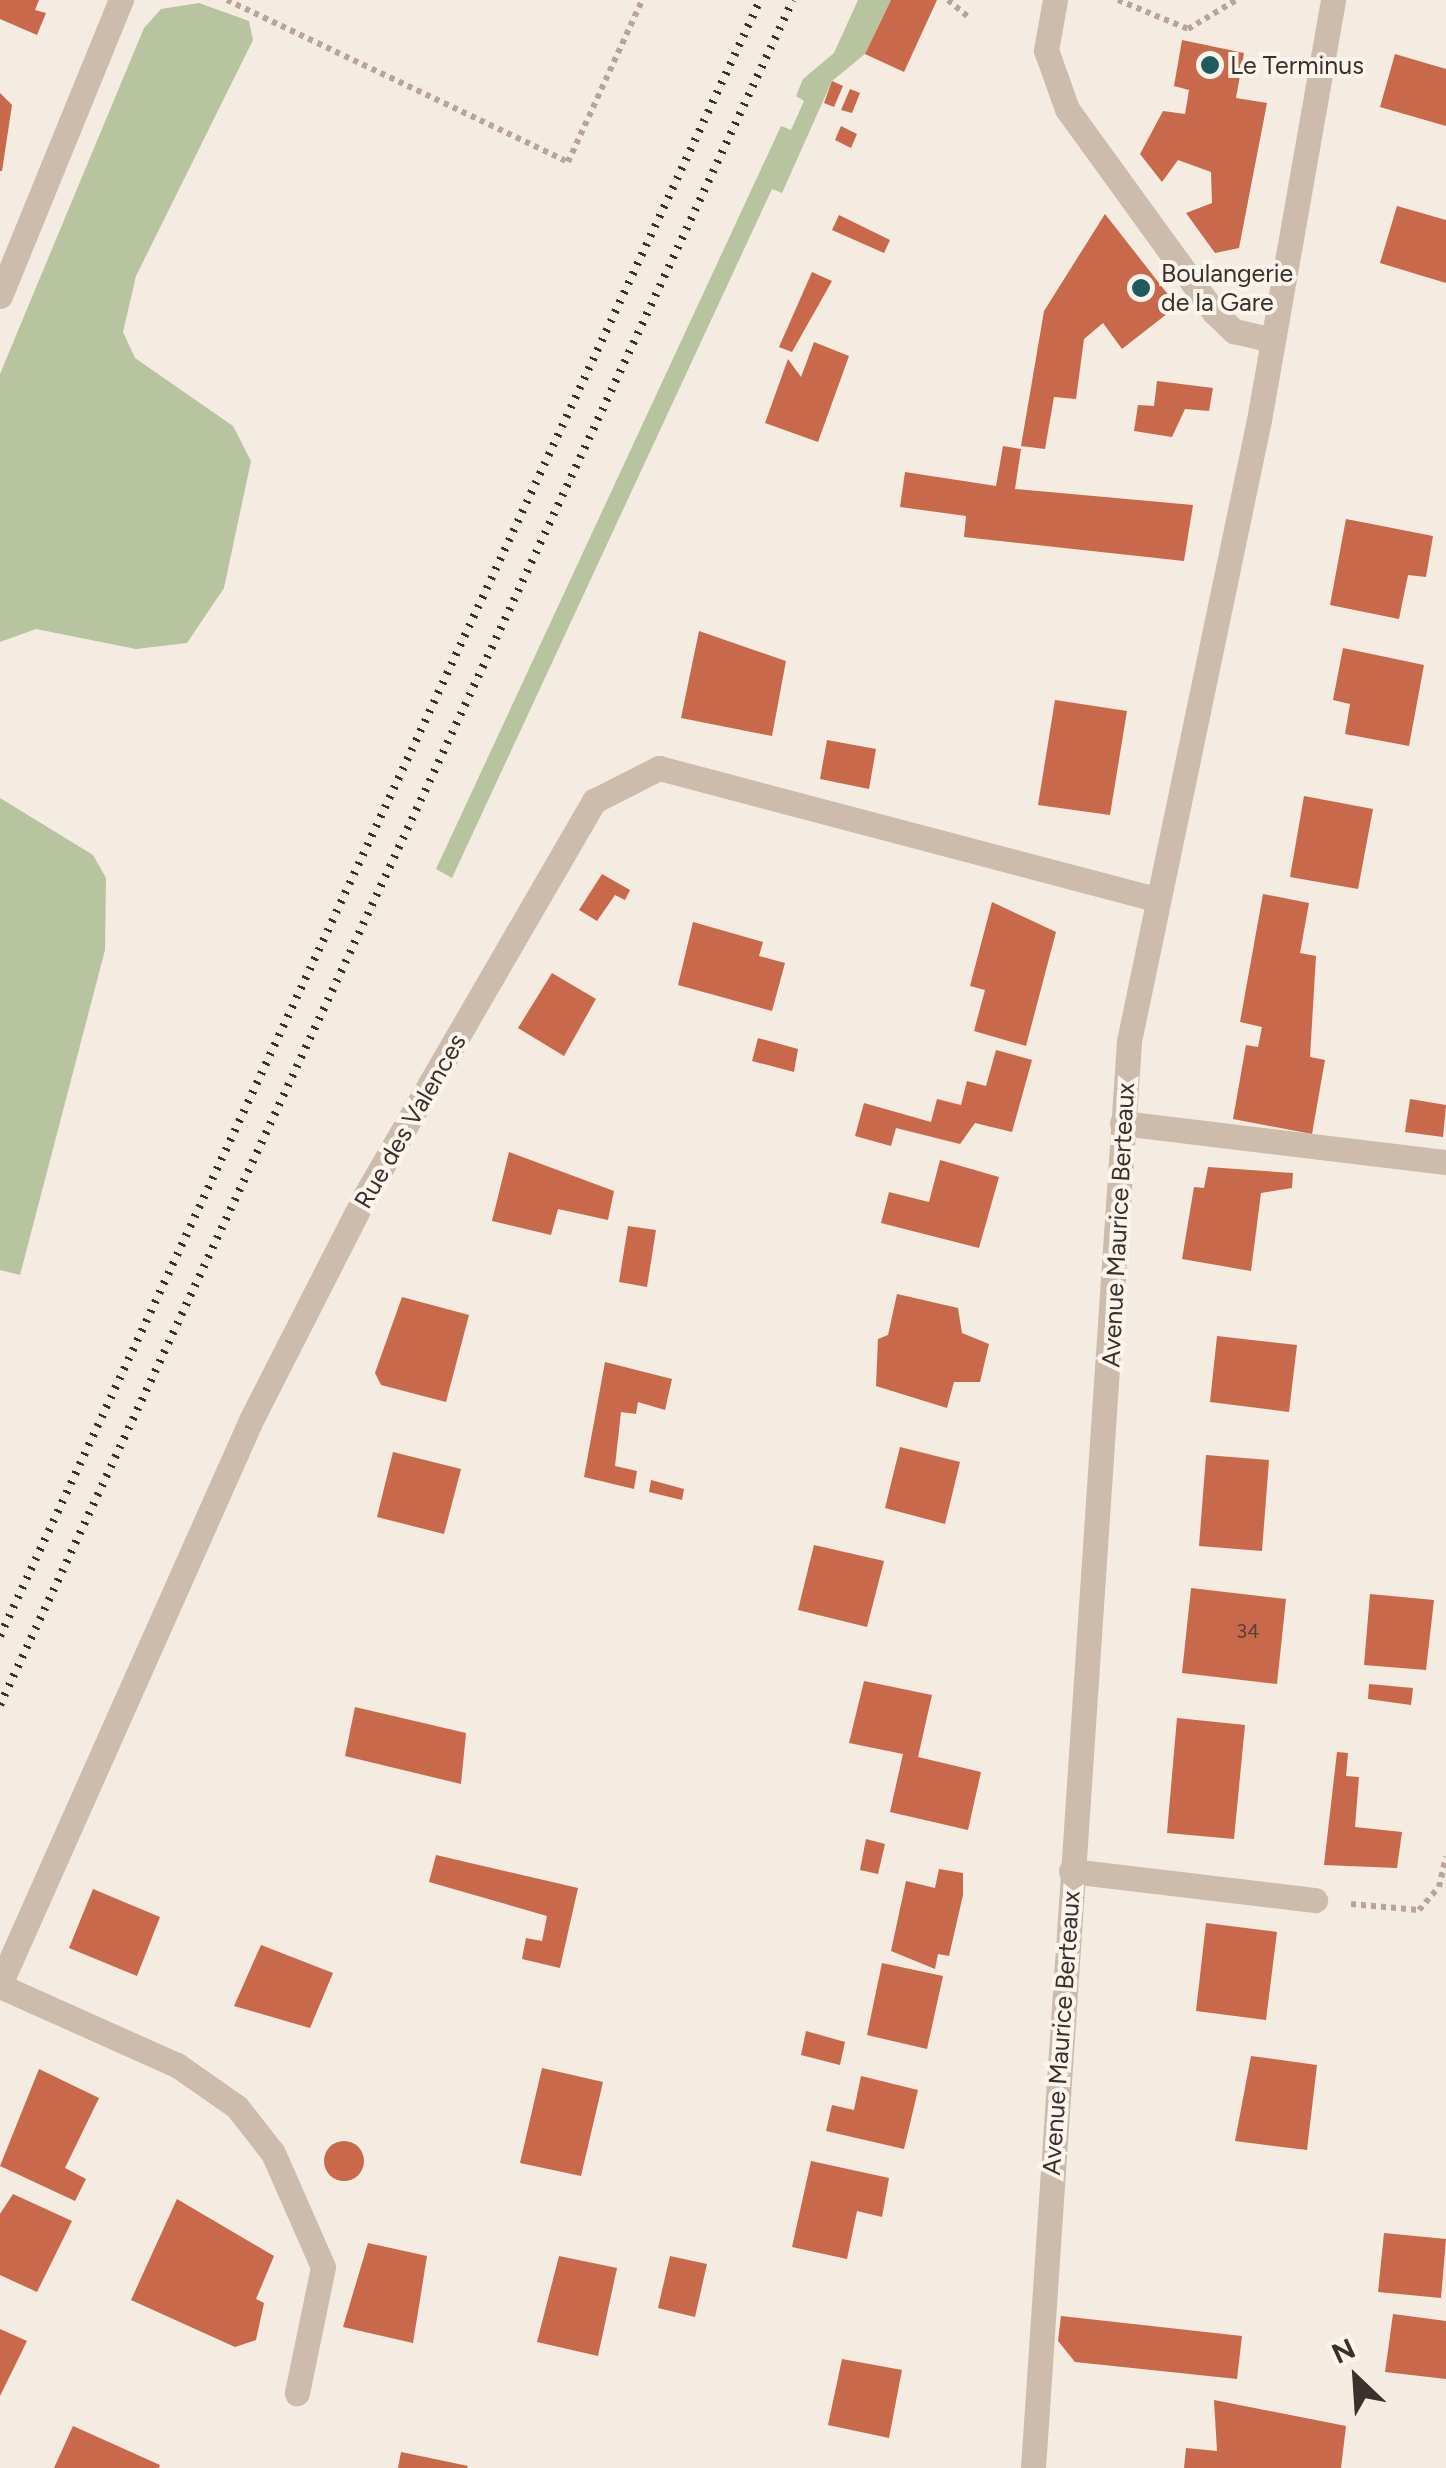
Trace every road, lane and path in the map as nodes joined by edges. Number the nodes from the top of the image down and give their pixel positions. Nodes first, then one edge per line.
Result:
1 (121, 0) edge
2 (226, 0) edge
3 (642, 0) edge
4 (948, 0) edge
5 (1055, 0) edge
6 (1118, 0) edge
7 (1236, 0) edge
8 (1334, 0) edge
9 (967, 16) dead end
10 (2, 286) edge
11 (1272, 340) junction
12 (1155, 899) junction
13 (1122, 1123) junction
14 (1446, 1162) edge
15 (1446, 1857) edge
16 (1071, 1872) junction
17 (1315, 1900) joint
18 (0, 1985) edge
19 (298, 2394) dead end
20 (1033, 2468) edge

1 - 10 street
2 - 3 path
4 - 9 path
5 - 11 street
6 - 7 path
8 - 11 street, Avenue Maurice Berteaux
11 - 12 street, Avenue Maurice Berteaux
12 - 13 street, Avenue Maurice Berteaux
12 - 18 street, Rue des Valences
13 - 14 street
13 - 16 street, Avenue Maurice Berteaux
15 - 17 path
16 - 17 street
16 - 20 street, Avenue Maurice Berteaux
18 - 19 street

